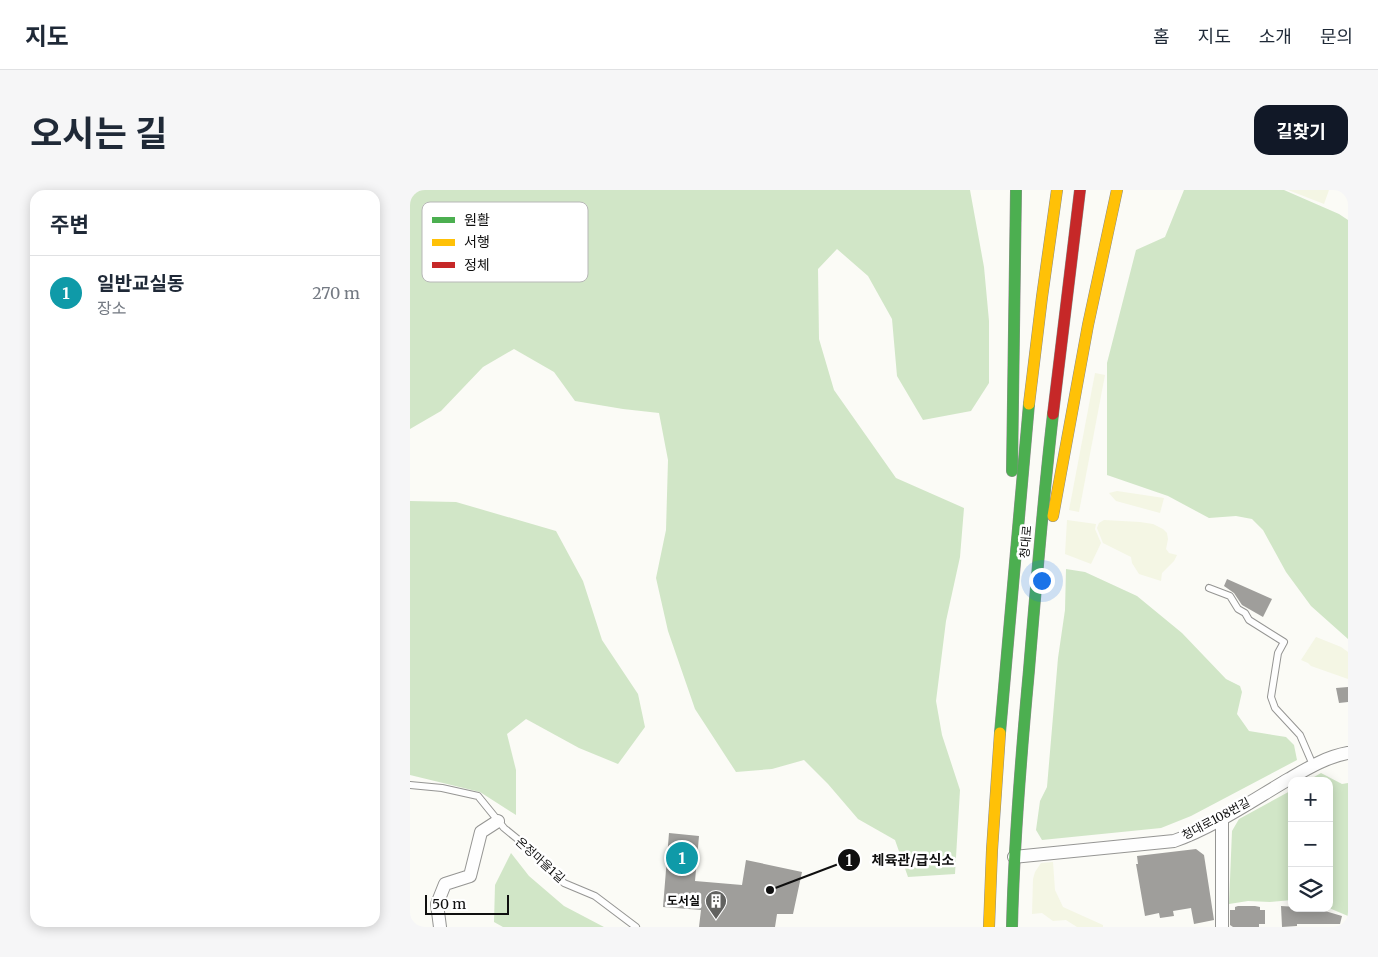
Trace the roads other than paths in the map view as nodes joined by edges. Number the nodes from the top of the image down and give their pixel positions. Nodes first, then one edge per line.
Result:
1 (1016, 190) edge
2 (1057, 190) edge
3 (1080, 190) edge
4 (1117, 190) edge
5 (1208, 588) dead end
6 (1010, 617) junction
7 (1034, 624) junction
8 (1348, 753) edge
9 (1313, 765) junction
10 (410, 785) edge
11 (1222, 818) junction
12 (498, 822) junction
13 (992, 838) junction
14 (1014, 857) junction
15 (978, 918) dead end
16 (440, 927) edge
17 (636, 927) edge
18 (989, 927) edge
19 (1012, 927) edge
20 (1222, 927) edge

1 - 6 street
2 - 6 street, 청대로
3 - 7 street, 청대로
4 - 7 street
5 - 9 lane
6 - 13 street, 청대로
7 - 14 street, 청대로
8 - 9 street, 청대로108번길
9 - 11 street, 청대로108번길
10 - 12 lane, 온정마을1길
11 - 14 street, 청대로108번길
11 - 20 street
12 - 16 street
12 - 17 lane, 온정마을1길
13 - 15 street
13 - 18 street, 청대로
14 - 19 street, 청대로

